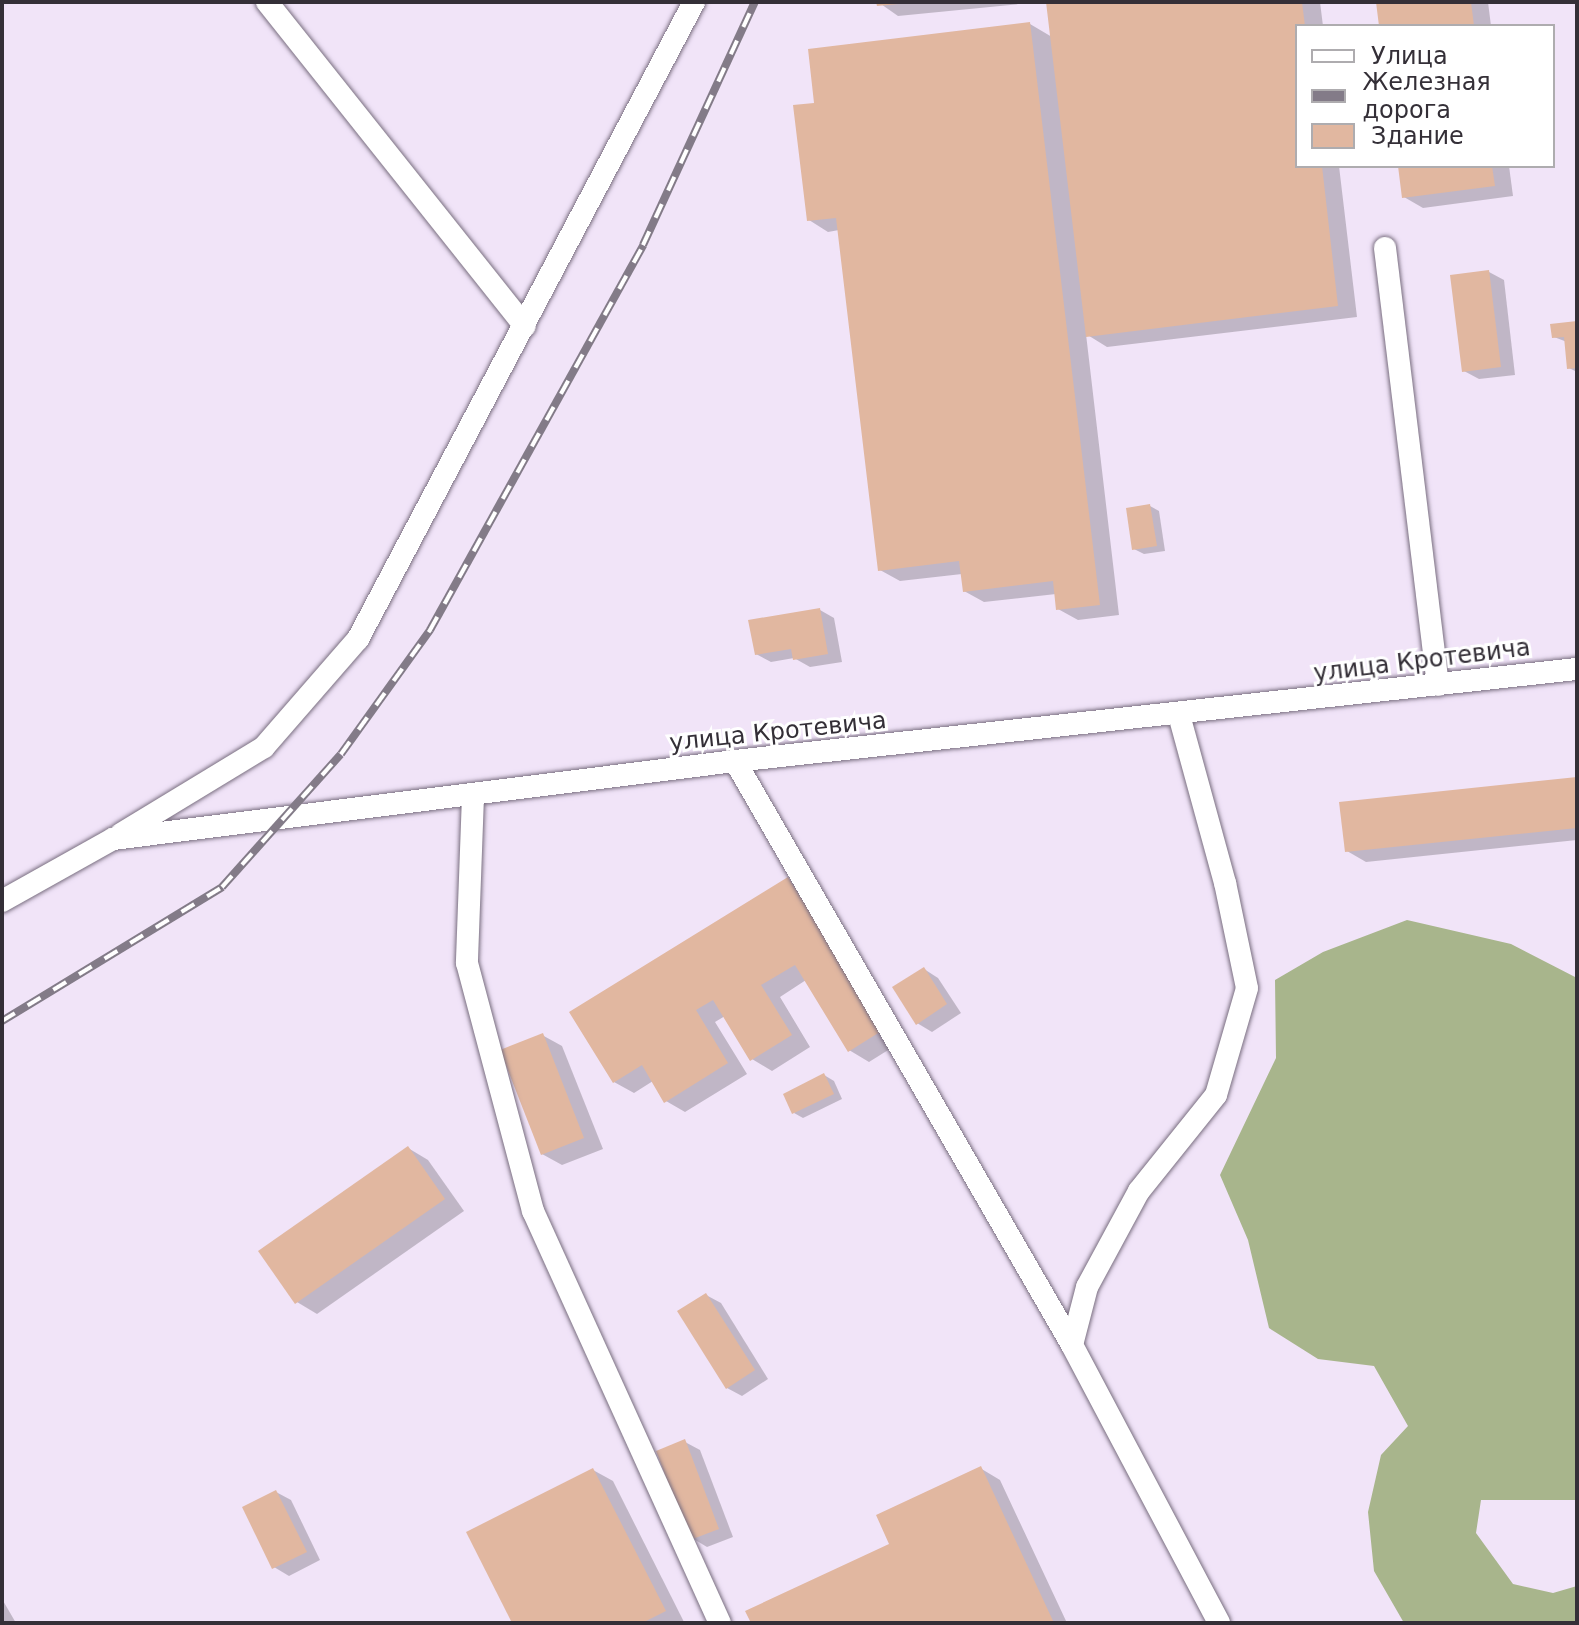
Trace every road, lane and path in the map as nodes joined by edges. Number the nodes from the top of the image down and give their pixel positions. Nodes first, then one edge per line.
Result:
1 (267, 2) edge
2 (694, 2) edge
3 (1385, 248) dead end
4 (525, 326) junction
5 (1577, 669) edge
6 (1438, 685) junction
7 (1179, 715) junction
8 (735, 761) junction
9 (473, 796) junction
10 (113, 839) junction
11 (2, 901) edge
12 (1072, 1345) junction
13 (720, 1623) edge
14 (1219, 1623) edge

1 - 4 street
2 - 4 street
3 - 6 street
4 - 10 street
5 - 6 street, улица Кротевича
6 - 7 street, улица Кротевича
7 - 8 street, улица Кротевича
7 - 12 street
8 - 9 street, улица Кротевича
8 - 12 street
9 - 10 street, улица Кротевича
9 - 13 street
10 - 11 street, улица Кротевича
12 - 14 street

